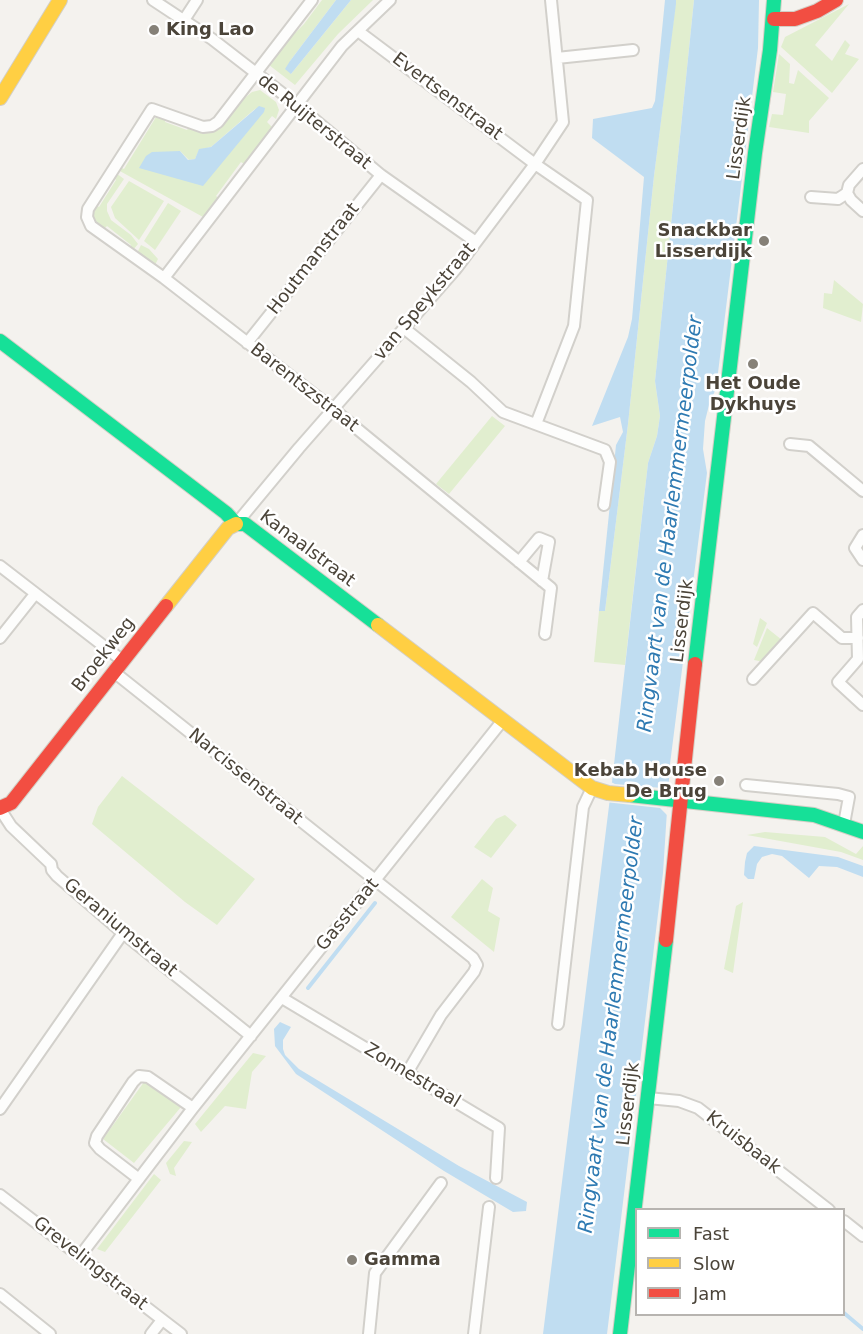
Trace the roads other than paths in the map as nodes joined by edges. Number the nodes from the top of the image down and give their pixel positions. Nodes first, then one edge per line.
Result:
1 (60, 0) edge
2 (153, 0) edge
3 (197, 0) edge
4 (312, 0) edge
5 (390, 0) edge
6 (551, 0) edge
7 (774, 0) edge
8 (836, 0) edge
9 (774, 19) junction
10 (184, 20) junction
11 (358, 31) junction
12 (633, 50) dead end
13 (557, 58) junction
14 (256, 75) junction
15 (0, 98) edge
16 (296, 104) junction
17 (535, 164) junction
18 (863, 169) edge
19 (381, 175) junction
20 (847, 193) junction
21 (811, 198) dead end
22 (863, 211) edge
23 (476, 242) junction
24 (164, 278) junction
25 (405, 329) junction
26 (0, 341) edge
27 (248, 343) junction
28 (333, 409) junction
29 (536, 424) junction
30 (790, 444) dead end
31 (863, 491) edge
32 (604, 505) dead end
33 (236, 524) junction
34 (863, 535) edge
35 (863, 560) edge
36 (519, 562) junction
37 (0, 566) edge
38 (543, 581) junction
39 (35, 594) junction
40 (863, 610) edge
41 (545, 634) dead end
42 (0, 638) edge
43 (858, 638) junction
44 (118, 666) junction
45 (753, 679) dead end
46 (863, 705) edge
47 (502, 720) junction
48 (746, 785) dead end
49 (592, 788) junction
50 (674, 800) junction
51 (0, 809) edge
52 (844, 824) junction
53 (863, 832) edge
54 (375, 881) junction
55 (123, 933) junction
56 (282, 998) junction
57 (558, 1024) dead end
58 (251, 1036) junction
59 (407, 1073) junction
60 (648, 1098) junction
61 (193, 1108) junction
62 (0, 1109) edge
63 (496, 1178) dead end
64 (139, 1179) junction
65 (441, 1183) dead end
66 (0, 1195) edge
67 (489, 1207) dead end
68 (828, 1208) edge
69 (845, 1222) edge
70 (863, 1236) edge
71 (80, 1256) junction
72 (0, 1294) edge
73 (162, 1320) junction
74 (50, 1334) edge
75 (151, 1334) edge
76 (181, 1334) edge
77 (369, 1334) edge
78 (474, 1334) edge
79 (620, 1334) edge

1 - 15 street
2 - 10 street, de Ruijterstraat
3 - 10 street
4 - 14 street
5 - 11 street
6 - 13 street, van Speykstraat
7 - 9 street, Lisserdijk
8 - 9 street
9 - 50 street, Lisserdijk
10 - 14 street, de Ruijterstraat
11 - 16 street
11 - 17 street, Evertsenstraat
12 - 13 street
13 - 17 street, van Speykstraat
14 - 16 street, de Ruijterstraat
14 - 24 street, Barentszstraat
16 - 19 street, de Ruijterstraat
16 - 24 street
17 - 23 street, van Speykstraat
17 - 29 street, Evertsenstraat
18 - 20 street
19 - 23 street, de Ruijterstraat
19 - 27 street, Houtmanstraat
20 - 21 street
20 - 22 street
23 - 25 street, van Speykstraat
24 - 27 street, Barentszstraat
25 - 28 street, van Speykstraat
25 - 29 street
26 - 33 street, Kanaalstraat
27 - 28 street, Barentszstraat
28 - 33 street, van Speykstraat
28 - 36 street, Barentszstraat
29 - 32 street
30 - 31 street
33 - 44 street, Broekweg
33 - 47 street, Kanaalstraat
34 - 35 street
36 - 38 street, Barentszstraat
36 - 38 street
37 - 39 street, Narcissenstraat
38 - 41 street
39 - 42 street
39 - 44 street, Narcissenstraat
40 - 43 street
43 - 45 street
43 - 46 street
44 - 51 street, Broekweg
44 - 54 street, Narcissenstraat
47 - 49 street, Kanaalstraat
47 - 54 street, Gasstraat
48 - 52 street
49 - 50 street, Kanaalstraat
49 - 57 street
50 - 52 street, Kanaalstraat
50 - 60 street, Lisserdijk
51 - 55 street, Geraniumstraat
52 - 53 street, Kanaalstraat
54 - 56 street, Gasstraat
54 - 59 street, Narcissenstraat
55 - 58 street, Geraniumstraat
55 - 62 street
56 - 58 street, Gasstraat
56 - 59 street, Zonnestraal
58 - 61 street, Gasstraat
59 - 63 street, Zonnestraal
60 - 68 street, Kruisbaak
60 - 79 street, Lisserdijk
61 - 64 street, Gasstraat
61 - 64 street
64 - 71 street, Gasstraat
65 - 77 street
66 - 71 street, Grevelingstraat
67 - 78 street
69 - 70 street
71 - 73 street, Grevelingstraat
72 - 74 street
73 - 75 street
73 - 76 street, Grevelingstraat

